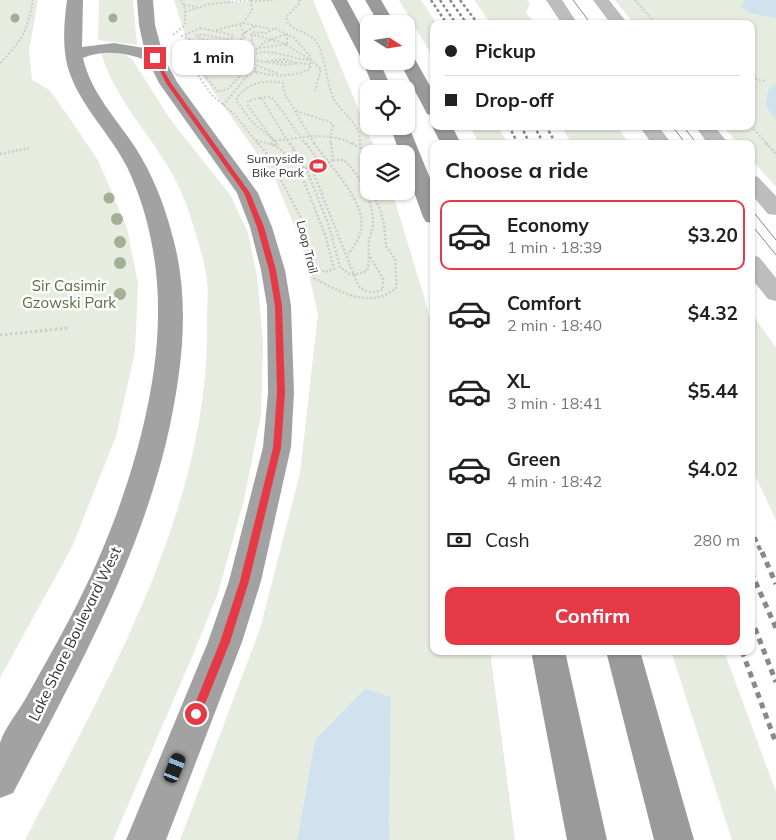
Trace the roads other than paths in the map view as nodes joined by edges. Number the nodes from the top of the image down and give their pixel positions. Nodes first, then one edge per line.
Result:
1 (75, 0) edge
2 (145, 0) edge
3 (338, 0) edge
4 (374, 0) edge
5 (554, 0) edge
6 (601, 0) edge
7 (382, 15) edge
8 (567, 20) edge
9 (617, 20) edge
10 (360, 41) edge
11 (74, 56) junction
12 (155, 58) junction
13 (412, 70) edge
14 (430, 103) edge
15 (651, 130) edge
16 (708, 130) edge
17 (403, 135) edge
18 (659, 140) edge
19 (716, 140) edge
20 (755, 185) edge
21 (430, 206) edge
22 (776, 209) edge
23 (755, 267) edge
24 (776, 294) edge
25 (549, 655) edge
26 (624, 655) edge
27 (0, 780) edge
28 (146, 840) edge
29 (587, 840) edge
30 (674, 840) edge

1 - 11 highway, Lake Shore Boulevard West
2 - 12 highway
3 - 10 highway
4 - 7 highway
5 - 8 main road
6 - 9 main road
11 - 12 highway
11 - 27 highway, Lake Shore Boulevard West
12 - 28 highway
13 - 14 highway
15 - 18 main road
16 - 19 main road
17 - 21 highway
20 - 22 main road
23 - 24 main road
25 - 29 highway
26 - 30 highway

